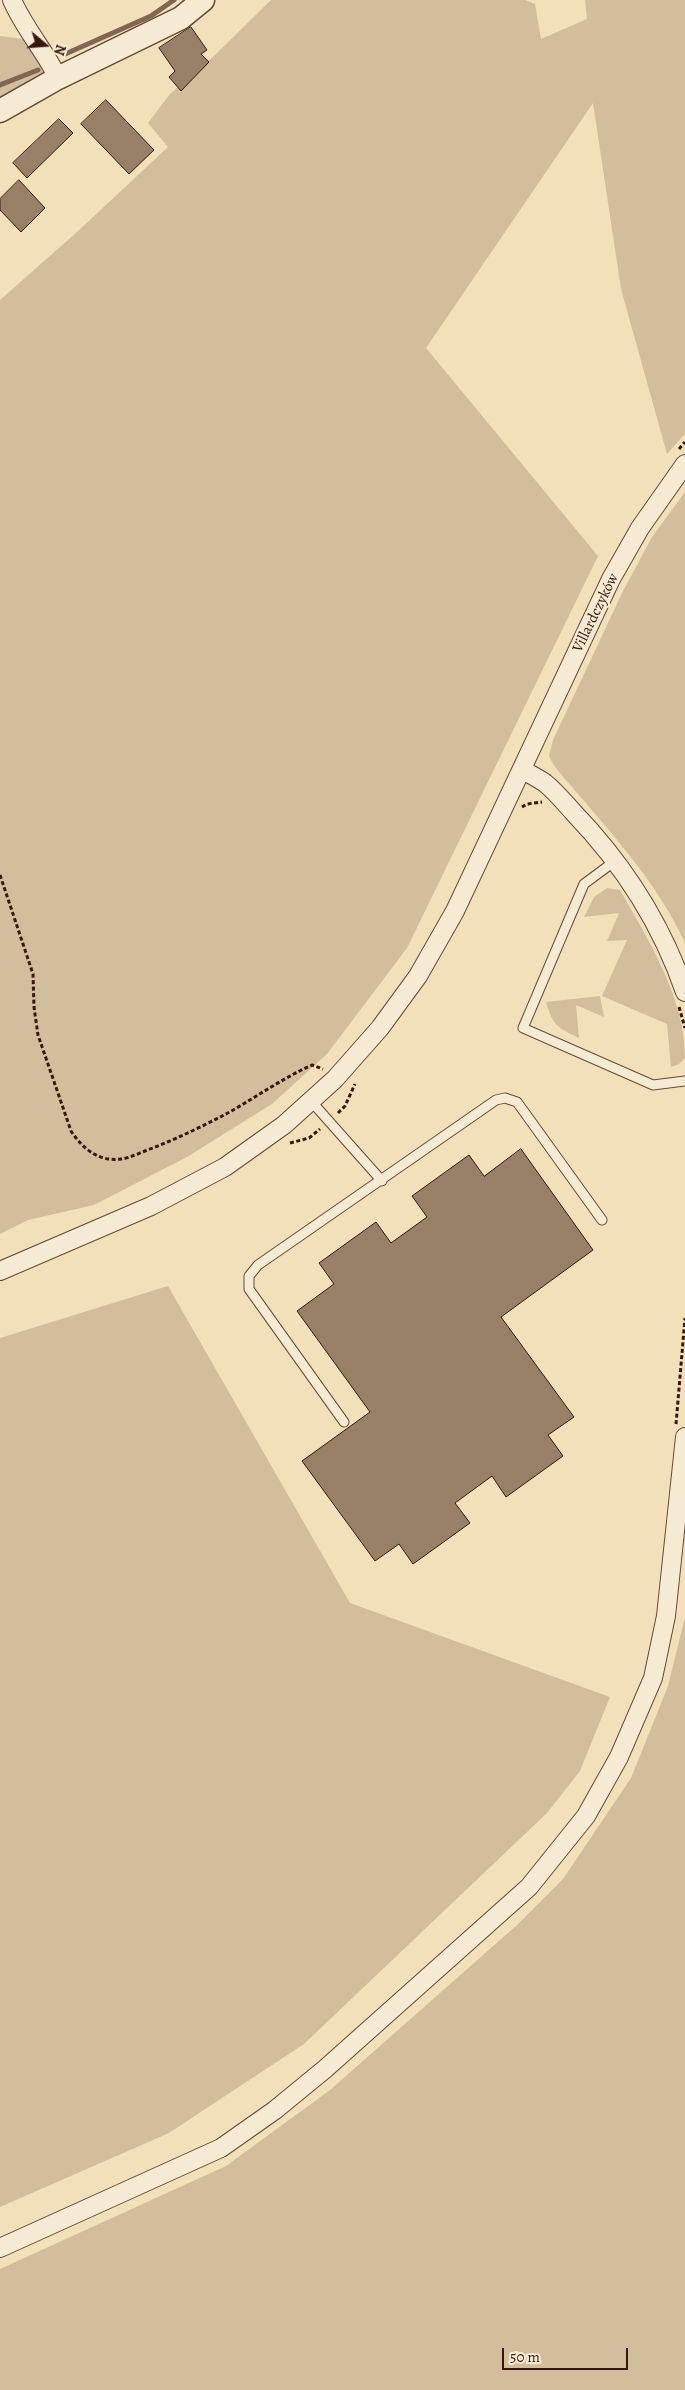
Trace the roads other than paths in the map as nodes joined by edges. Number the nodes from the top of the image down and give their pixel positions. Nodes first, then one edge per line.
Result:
1 (12, 0) edge
2 (203, 0) edge
3 (58, 78) junction
4 (0, 111) edge
5 (681, 457) edge
6 (522, 770) junction
7 (615, 861) junction
8 (685, 992) edge
9 (685, 1082) edge
10 (311, 1101) junction
11 (382, 1181) junction
12 (602, 1220) dead end
13 (0, 1271) edge
14 (344, 1422) dead end
15 (680, 1432) edge
16 (0, 2248) edge

1 - 3 street
2 - 3 street
3 - 4 street
5 - 6 street, Villardczyków
6 - 7 street
6 - 10 street, Villardczyków
7 - 8 street
7 - 9 lane
10 - 11 lane
10 - 13 street, Villardczyków
11 - 12 lane
11 - 14 lane
15 - 16 street

